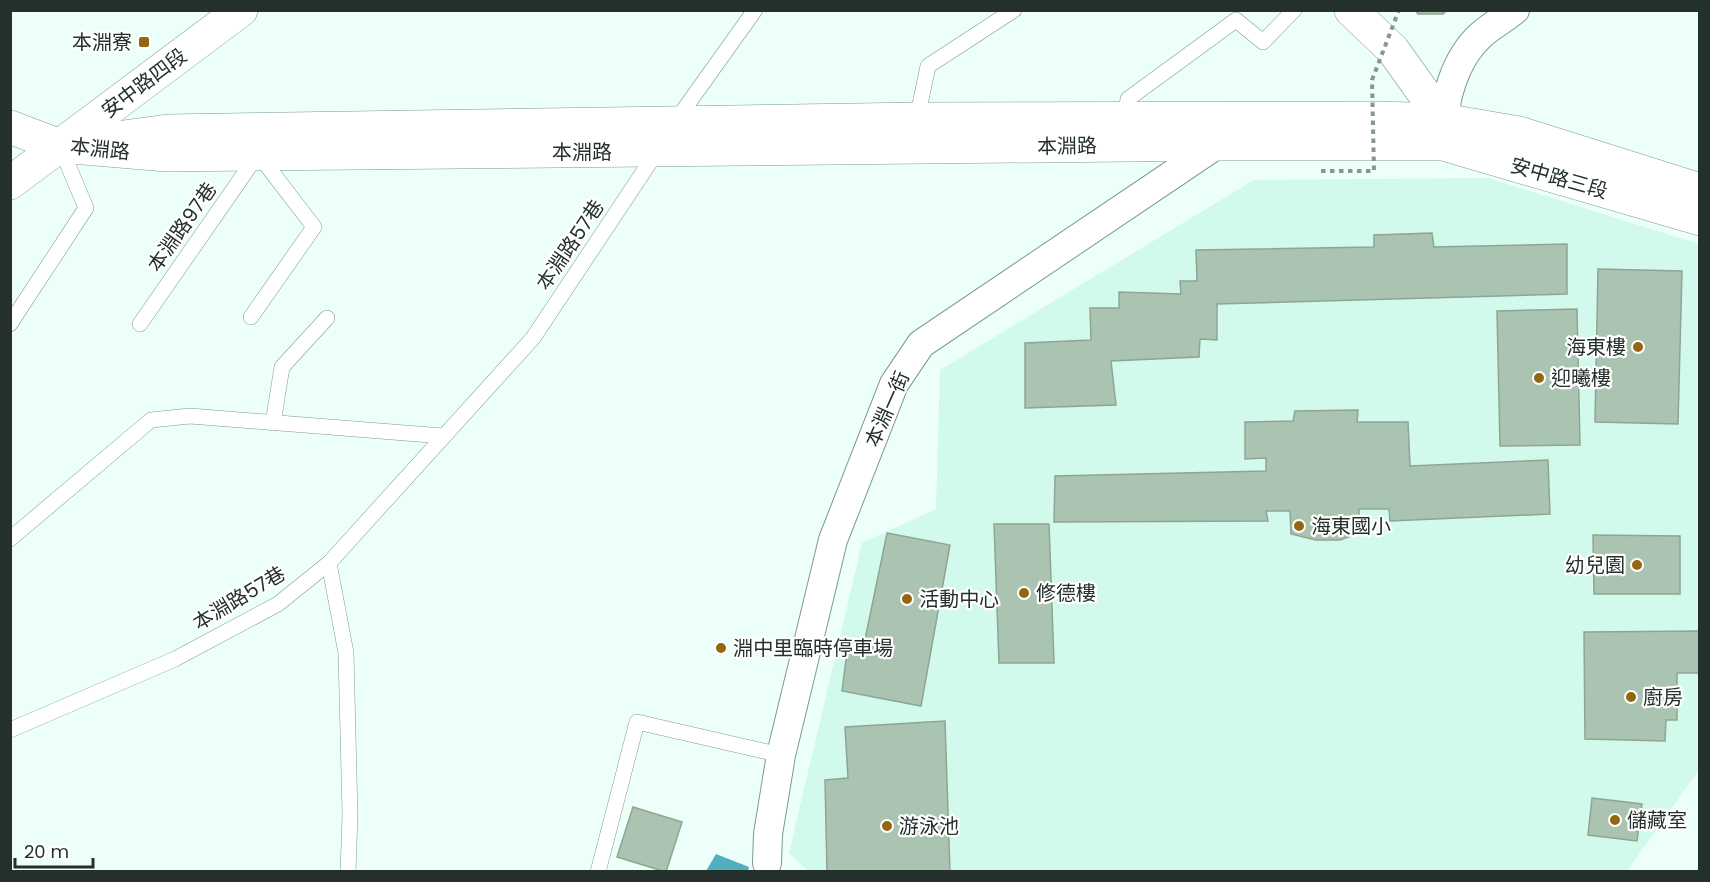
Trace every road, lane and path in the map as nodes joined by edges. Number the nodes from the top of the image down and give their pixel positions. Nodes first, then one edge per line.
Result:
1 (755, 10) edge
2 (1014, 10) edge
3 (1294, 10) edge
4 (1350, 10) edge
5 (1400, 10) edge
6 (1515, 10) edge
7 (224, 15) edge
8 (917, 119) junction
9 (1125, 119) junction
10 (1250, 119) junction
11 (675, 122) junction
12 (10, 127) edge
13 (1443, 132) junction
14 (1220, 144) junction
15 (60, 146) junction
16 (657, 151) junction
17 (258, 154) junction
18 (1321, 171) dead end
19 (10, 183) edge
20 (1700, 190) edge
21 (1700, 219) edge
22 (251, 317) dead end
23 (327, 318) dead end
24 (10, 324) edge
25 (140, 324) dead end
26 (273, 423) junction
27 (443, 436) junction
28 (10, 539) edge
29 (329, 563) junction
30 (10, 730) edge
31 (781, 755) junction
32 (766, 867) edge
33 (348, 872) edge
34 (598, 872) edge

1 - 11 lane, 本淵路57巷
2 - 8 lane
3 - 9 lane
4 - 13 street
5 - 18 path, bridge
6 - 13 street
7 - 15 street, 安中路四段
8 - 9 street, 本淵路
8 - 11 street, 本淵路
9 - 10 street, 本淵路
10 - 13 street, 本淵路
10 - 14 street, 本淵一街
11 - 15 street, 本淵路
11 - 16 lane, 本淵路57巷
12 - 15 street
13 - 14 street, 本淵路
13 - 20 street, 安中路三段
13 - 21 street, 安中路三段
14 - 16 street, 本淵路
14 - 31 street, 本淵一街
15 - 17 street, 本淵路
15 - 19 street, 安中路四段
15 - 24 lane
16 - 17 street, 本淵路
16 - 27 lane, 本淵路57巷
17 - 22 lane
17 - 25 lane, 本淵路97巷
23 - 26 lane
26 - 27 lane
26 - 28 lane
27 - 29 lane, 本淵路57巷
29 - 30 lane, 本淵路57巷
29 - 33 lane
31 - 32 street, 本淵一街
31 - 34 lane

